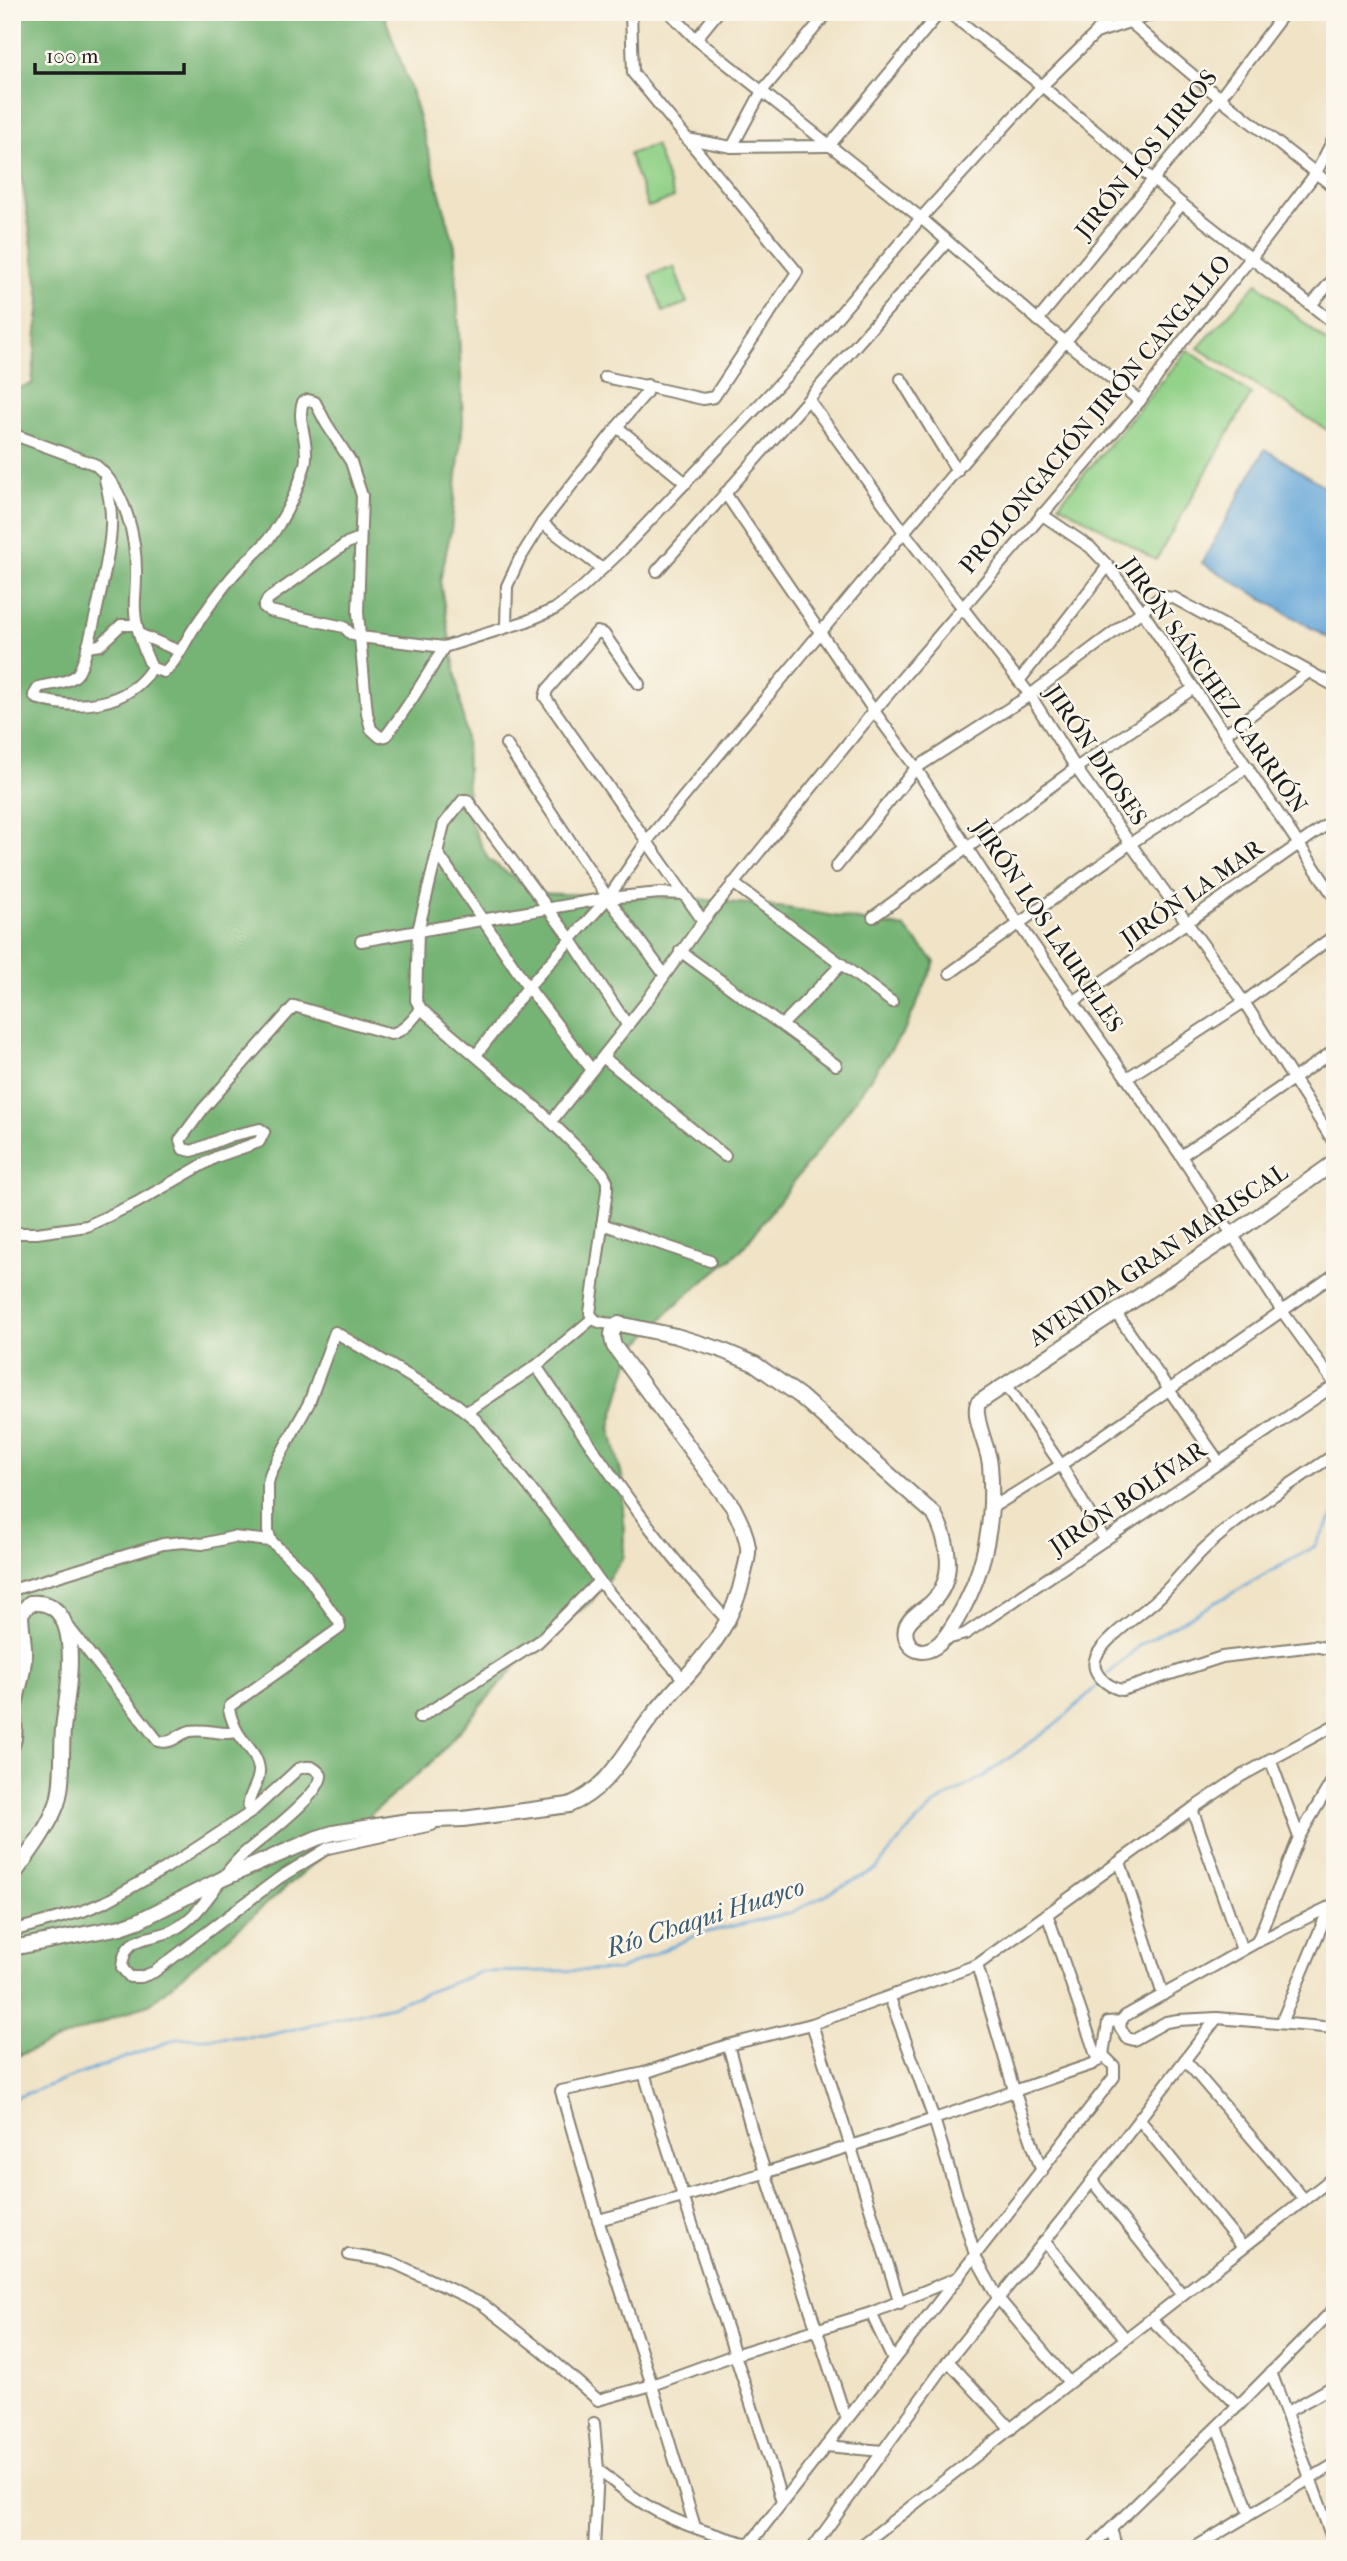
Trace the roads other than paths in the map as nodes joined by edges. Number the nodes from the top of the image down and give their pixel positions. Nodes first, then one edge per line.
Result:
1 (631, 12) edge
2 (669, 12) edge
3 (718, 12) edge
4 (828, 12) edge
5 (940, 12) edge
6 (948, 12) edge
7 (1107, 12) edge
8 (1118, 12) edge
9 (1158, 12) edge
10 (1285, 12) edge
11 (1132, 23) junction
12 (1096, 33) junction
13 (696, 39) junction
14 (1042, 86) junction
15 (762, 91) junction
16 (1220, 98) junction
17 (1335, 136) edge
18 (687, 139) junction
19 (830, 146) junction
20 (732, 147) junction
21 (1316, 173) junction
22 (1153, 180) junction
23 (1335, 188) edge
24 (1182, 204) junction
25 (921, 218) junction
26 (947, 242) junction
27 (1252, 257) junction
28 (1335, 278) edge
29 (1311, 305) junction
30 (1038, 320) junction
31 (1335, 324) edge
32 (1066, 342) junction
33 (605, 377) dead end
34 (901, 379) dead end
35 (647, 385) junction
36 (809, 400) junction
37 (1140, 401) junction
38 (617, 427) junction
39 (12, 434) edge
40 (957, 471) junction
41 (104, 472) junction
42 (685, 483) junction
43 (725, 493) junction
44 (1041, 514) junction
45 (542, 523) junction
46 (904, 532) junction
47 (360, 537) junction
48 (1108, 566) junction
49 (601, 569) junction
50 (657, 571) dead end
51 (963, 606) junction
52 (1142, 611) junction
53 (358, 612) junction
54 (506, 626) junction
55 (344, 627) junction
56 (138, 629) junction
57 (822, 633) junction
58 (360, 637) junction
59 (444, 647) junction
60 (87, 648) junction
61 (179, 651) junction
62 (152, 668) junction
63 (1309, 672) junction
64 (1019, 681) junction
65 (639, 684) dead end
66 (1335, 686) edge
67 (1194, 688) junction
68 (1030, 695) junction
69 (874, 711) junction
70 (1225, 734) junction
71 (506, 744) dead end
72 (1248, 767) junction
73 (916, 768) junction
74 (1076, 768) junction
75 (1335, 818) edge
76 (648, 841) junction
77 (1130, 843) junction
78 (1298, 844) junction
79 (968, 849) junction
80 (437, 852) junction
81 (836, 867) dead end
82 (733, 883) junction
83 (684, 894) junction
84 (608, 898) junction
85 (1335, 898) edge
86 (550, 909) junction
87 (873, 917) dead end
88 (482, 919) junction
89 (702, 921) junction
90 (1018, 923) junction
91 (1187, 923) junction
92 (418, 931) junction
93 (1335, 935) edge
94 (570, 938) junction
95 (361, 941) dead end
96 (680, 951) junction
97 (842, 964) junction
98 (950, 973) dead end
99 (664, 974) junction
100 (528, 987) junction
101 (892, 1002) dead end
102 (1073, 1002) junction
103 (1244, 1002) junction
104 (421, 1009) junction
105 (782, 1025) junction
106 (628, 1026) junction
107 (1335, 1050) edge
108 (476, 1055) junction
109 (603, 1057) junction
110 (836, 1065) dead end
111 (592, 1070) junction
112 (1127, 1078) junction
113 (1293, 1080) junction
114 (551, 1122) junction
115 (1335, 1144) edge
116 (725, 1156) dead end
117 (1181, 1156) junction
118 (1335, 1162) edge
119 (602, 1224) junction
120 (12, 1233) edge
121 (1232, 1235) junction
122 (710, 1261) dead end
123 (1335, 1273) edge
124 (1282, 1311) junction
125 (1116, 1313) junction
126 (592, 1319) junction
127 (619, 1324) junction
128 (536, 1366) junction
129 (1006, 1384) junction
130 (1335, 1384) edge
131 (1169, 1389) junction
132 (467, 1412) junction
133 (1335, 1454) edge
134 (1219, 1462) junction
135 (1061, 1465) junction
136 (993, 1507) junction
137 (1105, 1540) junction
138 (271, 1541) junction
139 (599, 1581) junction
140 (12, 1590) edge
141 (62, 1619) junction
142 (728, 1620) junction
143 (943, 1640) junction
144 (1335, 1650) edge
145 (685, 1681) junction
146 (419, 1718) dead end
147 (1335, 1725) edge
148 (237, 1731) junction
149 (12, 1745) edge
150 (1270, 1759) junction
151 (1335, 1776) edge
152 (1192, 1809) junction
153 (250, 1813) junction
154 (463, 1819) junction
155 (1299, 1837) junction
156 (1120, 1862) junction
157 (12, 1877) edge
158 (222, 1879) junction
159 (1333, 1902) edge
160 (1047, 1914) junction
161 (12, 1931) edge
162 (1256, 1942) junction
163 (12, 1948) edge
164 (1242, 1950) junction
165 (978, 1965) junction
166 (1163, 1995) junction
167 (890, 1997) junction
168 (1217, 2018) junction
169 (1280, 2022) junction
170 (811, 2024) junction
171 (1120, 2024) junction
172 (1335, 2028) edge
173 (728, 2045) junction
174 (1100, 2058) junction
175 (1185, 2060) junction
176 (644, 2073) junction
177 (1014, 2090) junction
178 (934, 2119) junction
179 (1139, 2119) junction
180 (849, 2146) junction
181 (1042, 2172) junction
182 (767, 2173) junction
183 (1335, 2176) edge
184 (1092, 2181) junction
185 (682, 2199) junction
186 (1304, 2199) junction
187 (598, 2220) junction
188 (1044, 2241) junction
189 (1242, 2246) junction
190 (349, 2255) dead end
191 (975, 2258) junction
192 (959, 2277) junction
193 (1182, 2294) junction
194 (998, 2298) junction
195 (900, 2303) junction
196 (1335, 2308) edge
197 (871, 2313) junction
198 (1152, 2320) junction
199 (815, 2331) junction
200 (1125, 2338) junction
201 (737, 2354) junction
202 (893, 2360) junction
203 (948, 2361) junction
204 (1271, 2372) junction
205 (1068, 2381) junction
206 (652, 2385) junction
207 (1335, 2385) edge
208 (1238, 2406) junction
209 (1287, 2412) junction
210 (846, 2419) junction
211 (594, 2423) dead end
212 (1217, 2427) junction
213 (1011, 2429) junction
214 (826, 2446) junction
215 (883, 2451) junction
216 (1335, 2464) edge
217 (597, 2470) junction
218 (1311, 2478) junction
219 (782, 2502) junction
220 (1250, 2514) junction
221 (1329, 2516) edge
222 (695, 2527) junction
223 (1111, 2529) junction
224 (1335, 2546) edge
225 (748, 2547) edge
226 (594, 2549) edge
227 (774, 2549) edge
228 (813, 2549) edge
229 (857, 2549) edge
230 (1090, 2549) edge
231 (1118, 2549) edge
232 (1192, 2549) edge

1 - 18 street
2 - 13 street
3 - 13 street
4 - 15 street
5 - 19 street
6 - 14 street
7 - 12 street
8 - 11 street
9 - 11 street
10 - 16 street, JIRÓN LOS LIRIOS
11 - 12 street
11 - 16 street
12 - 14 street
13 - 15 street
14 - 22 street
14 - 25 street
15 - 19 street
15 - 20 street
16 - 21 street
16 - 22 street, JIRÓN LOS LIRIOS
17 - 21 street, PROLONGACIÓN JIRÓN CANGALLO
18 - 20 street
18 - 35 street
19 - 20 street
19 - 25 street
21 - 23 street
21 - 27 street, PROLONGACIÓN JIRÓN CANGALLO
22 - 24 street
22 - 30 street, JIRÓN LOS LIRIOS
24 - 27 street
24 - 32 street
25 - 26 street
25 - 42 street
26 - 30 street
26 - 36 street
27 - 29 street
27 - 37 street, PROLONGACIÓN JIRÓN CANGALLO
28 - 29 street
29 - 31 street
30 - 32 street
32 - 37 street
32 - 40 street
33 - 35 street
34 - 40 street
35 - 38 street
36 - 43 street
36 - 46 street, JIRÓN DIOSES
37 - 44 street, PROLONGACIÓN JIRÓN CANGALLO
38 - 42 street
38 - 45 street
39 - 41 street
40 - 46 street
41 - 56 street
41 - 60 street
42 - 49 street
43 - 50 street
43 - 57 street, JIRÓN LOS LAURELES
44 - 48 street, JIRÓN SÁNCHEZ CARRIÓN
44 - 51 street, PROLONGACIÓN JIRÓN CANGALLO
45 - 49 street
45 - 54 street
46 - 51 street, JIRÓN DIOSES
46 - 57 street
47 - 53 street
47 - 55 street
47 - 61 street
48 - 52 street, JIRÓN SÁNCHEZ CARRIÓN
48 - 64 street
49 - 54 street
51 - 64 street, JIRÓN DIOSES
51 - 69 street, PROLONGACIÓN JIRÓN CANGALLO
52 - 63 street
52 - 67 street, JIRÓN SÁNCHEZ CARRIÓN
52 - 68 street
53 - 55 street
53 - 58 street
54 - 59 street
55 - 58 street
56 - 60 street
56 - 61 street
56 - 62 street
57 - 69 street, JIRÓN LOS LAURELES
57 - 76 street
58 - 59 street
58 - 59 street
60 - 62 street
61 - 62 street
63 - 66 street
63 - 70 street
64 - 68 street, JIRÓN DIOSES
65 - 76 street
67 - 70 street, JIRÓN SÁNCHEZ CARRIÓN
67 - 74 street
68 - 73 street
68 - 74 street, JIRÓN DIOSES
69 - 73 street, JIRÓN LOS LAURELES
69 - 82 street, PROLONGACIÓN JIRÓN CANGALLO
70 - 72 street, JIRÓN SÁNCHEZ CARRIÓN
71 - 84 street
72 - 77 street
72 - 78 street, JIRÓN SÁNCHEZ CARRIÓN
73 - 79 street, JIRÓN LOS LAURELES
73 - 81 street
74 - 77 street, JIRÓN DIOSES
74 - 79 street
75 - 78 street, JIRÓN LA MAR
76 - 83 street
76 - 84 street
77 - 90 street
77 - 91 street, JIRÓN DIOSES
78 - 85 street, JIRÓN SÁNCHEZ CARRIÓN
78 - 91 street, JIRÓN LA MAR
79 - 87 street
79 - 90 street, JIRÓN LOS LAURELES
80 - 86 street
80 - 88 street
80 - 92 street
82 - 89 street, PROLONGACIÓN JIRÓN CANGALLO
82 - 97 street
83 - 84 street
83 - 89 street
84 - 86 street
84 - 94 street
84 - 99 street
86 - 88 street
86 - 94 street
88 - 92 street
88 - 100 street
89 - 96 street, PROLONGACIÓN JIRÓN CANGALLO
90 - 98 street
90 - 102 street, JIRÓN LOS LAURELES
91 - 102 street, JIRÓN LA MAR
91 - 103 street, JIRÓN DIOSES
92 - 95 street
92 - 104 street
93 - 103 street
94 - 100 street
94 - 106 street
96 - 99 street, PROLONGACIÓN JIRÓN CANGALLO
96 - 105 street
97 - 101 street
97 - 105 street
99 - 106 street, PROLONGACIÓN JIRÓN CANGALLO
100 - 108 street
100 - 111 street
102 - 112 street, JIRÓN LOS LAURELES
103 - 112 street
103 - 113 street, JIRÓN DIOSES
104 - 108 street
104 - 120 street
105 - 110 street
106 - 109 street, PROLONGACIÓN JIRÓN CANGALLO
107 - 113 street
108 - 114 street
109 - 111 street, PROLONGACIÓN JIRÓN CANGALLO
109 - 116 street
111 - 114 street, PROLONGACIÓN JIRÓN CANGALLO
112 - 117 street, JIRÓN LOS LAURELES
113 - 115 street, JIRÓN DIOSES
113 - 117 street
114 - 119 street
117 - 121 street, JIRÓN LOS LAURELES
118 - 121 street, AVENIDA GRAN MARISCAL
119 - 122 street
119 - 126 street
121 - 124 street, JIRÓN LOS LAURELES
121 - 125 street, AVENIDA GRAN MARISCAL
123 - 124 street
124 - 130 street, JIRÓN LOS LAURELES
124 - 131 street
125 - 129 street, AVENIDA GRAN MARISCAL
125 - 131 street
126 - 127 street
126 - 128 street
127 - 142 street
127 - 143 street
128 - 132 street
128 - 142 street
129 - 135 street
129 - 136 street, AVENIDA GRAN MARISCAL
130 - 134 street, JIRÓN BOLÍVAR
131 - 134 street
131 - 135 street
132 - 138 street
132 - 139 street
133 - 144 street
134 - 137 street, JIRÓN BOLÍVAR
135 - 136 street
135 - 137 street
136 - 143 street
137 - 143 street, JIRÓN BOLÍVAR
138 - 140 street
138 - 148 street
139 - 145 street
139 - 146 street
141 - 148 street
141 - 149 street
141 - 157 street
142 - 145 street
145 - 154 street
147 - 150 street
148 - 153 street
150 - 152 street
150 - 155 street
151 - 155 street
152 - 156 street
152 - 164 street
153 - 158 street
153 - 161 street
154 - 158 street
154 - 158 street
155 - 162 street
156 - 160 street
156 - 166 street
158 - 163 street
159 - 162 street
159 - 169 street
160 - 165 street
160 - 174 street
162 - 164 street
164 - 166 street
165 - 167 street
165 - 177 street
166 - 171 street
167 - 170 street
167 - 178 street
168 - 169 street
168 - 171 street
168 - 175 street
169 - 172 street
170 - 173 street
170 - 180 street
171 - 174 street
173 - 176 street
173 - 182 street
174 - 177 street
174 - 181 street
175 - 179 street
175 - 186 street
176 - 185 street
176 - 187 street
177 - 178 street
177 - 181 street
178 - 180 street
178 - 191 street
179 - 184 street
179 - 189 street
180 - 182 street
180 - 195 street
181 - 191 street
182 - 185 street
182 - 199 street
183 - 186 street
184 - 188 street
184 - 193 street
185 - 187 street
185 - 201 street
186 - 189 street
187 - 206 street
188 - 194 street
188 - 200 street
189 - 193 street
190 - 206 street
191 - 192 street
191 - 194 street
192 - 195 street
192 - 202 street
193 - 198 street
194 - 203 street
194 - 205 street
195 - 197 street
196 - 204 street
197 - 199 street
197 - 202 street
198 - 200 street
198 - 208 street
199 - 201 street
199 - 210 street
200 - 205 street
201 - 206 street
201 - 219 street
202 - 210 street
203 - 213 street
203 - 215 street
204 - 208 street
204 - 209 street
205 - 213 street
206 - 222 street
207 - 209 street
208 - 212 street
209 - 218 street
210 - 214 street
211 - 217 street
212 - 220 street
212 - 223 street
213 - 229 street
214 - 215 street
214 - 219 street
215 - 228 street
216 - 218 street
217 - 222 street
217 - 226 street
218 - 220 street
218 - 221 street
219 - 225 street
220 - 232 street
221 - 224 street
222 - 225 street
223 - 230 street
223 - 231 street
225 - 227 street

